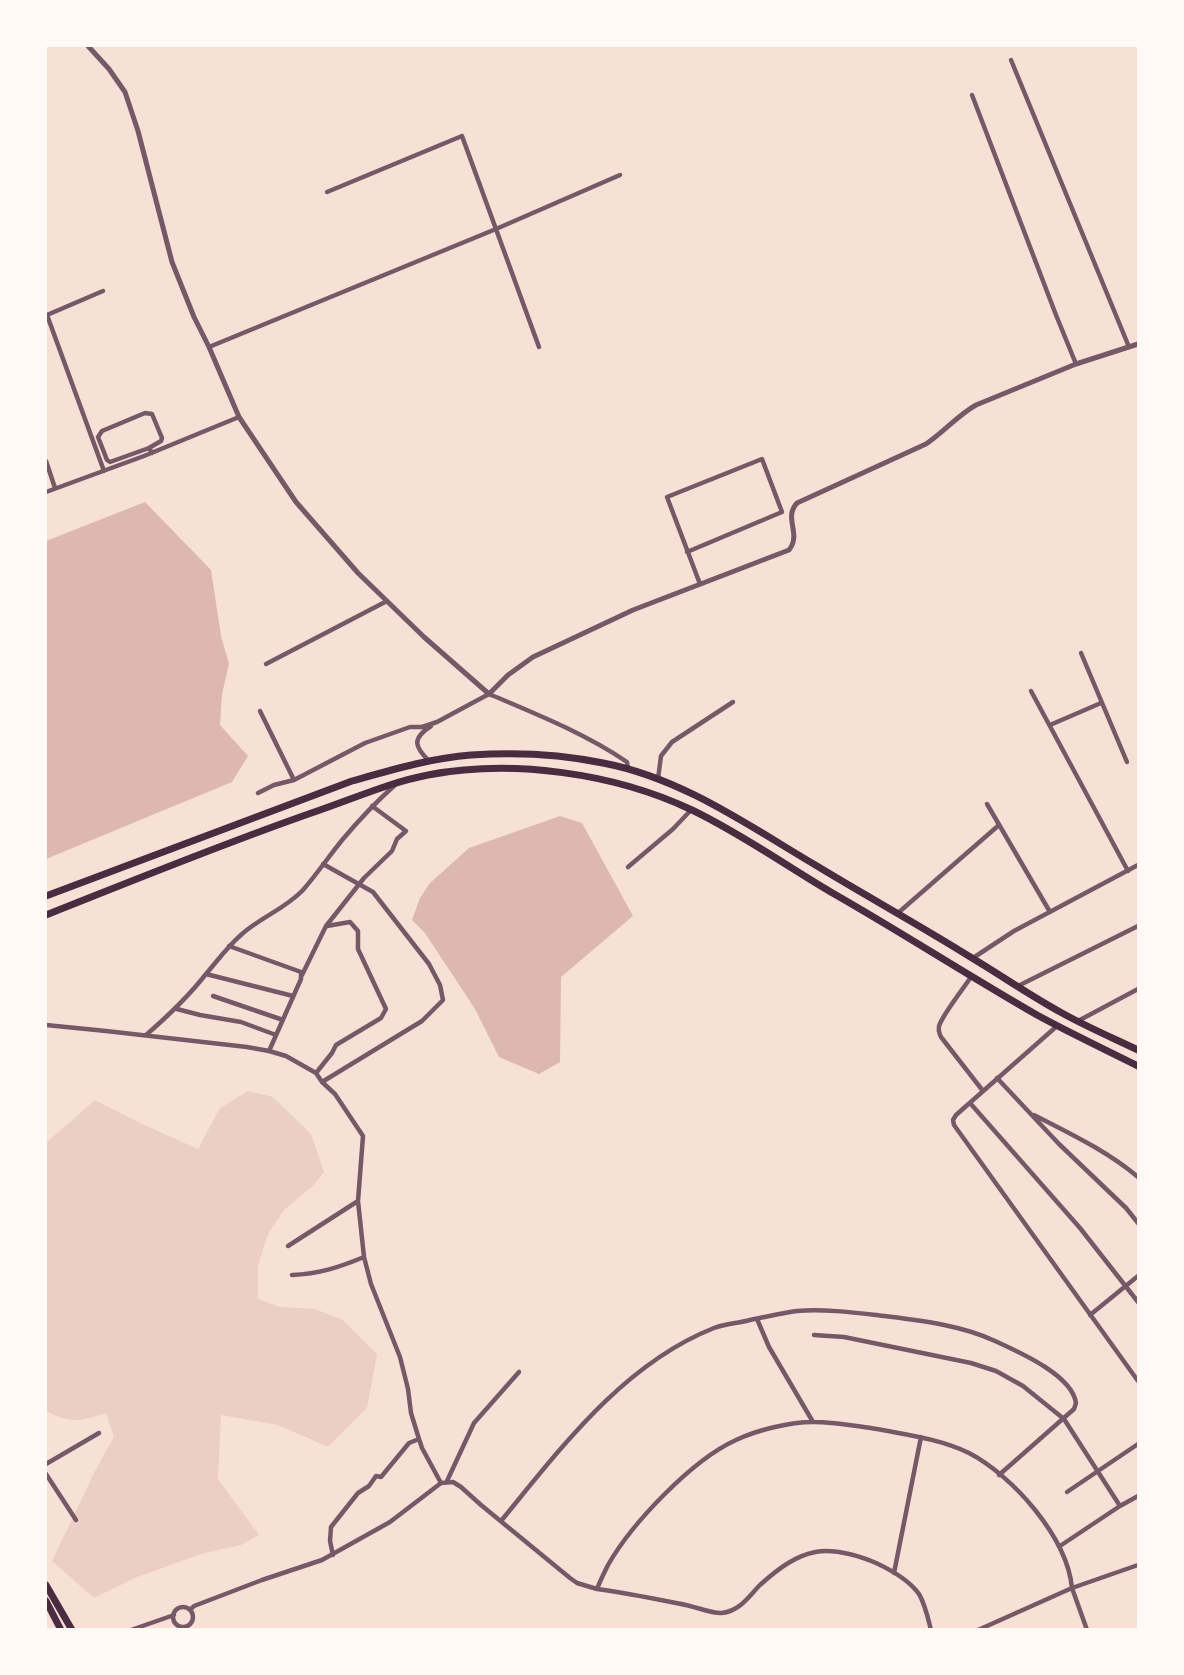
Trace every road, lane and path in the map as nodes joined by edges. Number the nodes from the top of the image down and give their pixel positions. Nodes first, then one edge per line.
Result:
1 (88, 46) edge
2 (1011, 60) dead end
3 (972, 95) dead end
4 (620, 175) dead end
5 (327, 192) dead end
6 (496, 229) junction
7 (103, 291) dead end
8 (1139, 344) edge
9 (209, 347) junction
10 (539, 347) dead end
11 (1129, 347) junction
12 (1076, 364) junction
13 (239, 417) junction
14 (151, 450) junction
15 (102, 456) junction
16 (46, 461) edge
17 (113, 464) junction
18 (104, 471) junction
19 (55, 488) junction
20 (46, 492) edge
21 (687, 552) junction
22 (700, 584) junction
23 (387, 601) junction
24 (1081, 653) dead end
25 (266, 664) dead end
26 (1031, 691) dead end
27 (489, 694) junction
28 (733, 702) dead end
29 (1101, 703) junction
30 (260, 711) dead end
31 (437, 722) junction
32 (1049, 725) junction
33 (429, 761) junction
34 (1127, 762) dead end
35 (628, 768) junction
36 (658, 779) junction
37 (294, 780) junction
38 (397, 783) junction
39 (258, 793) dead end
40 (987, 804) dead end
41 (372, 806) junction
42 (691, 810) junction
43 (999, 825) junction
44 (323, 864) junction
45 (1139, 865) edge
46 (628, 867) dead end
47 (1128, 871) junction
48 (359, 886) junction
49 (46, 896) edge
50 (1050, 912) junction
51 (898, 913) junction
52 (46, 915) edge
53 (327, 926) junction
54 (1139, 926) edge
55 (229, 946) junction
56 (973, 958) junction
57 (206, 974) junction
58 (302, 975) junction
59 (972, 976) junction
60 (1018, 986) junction
61 (1139, 989) edge
62 (213, 996) dead end
63 (293, 996) junction
64 (177, 1009) junction
65 (283, 1020) junction
66 (1078, 1021) junction
67 (46, 1026) edge
68 (1058, 1026) junction
69 (276, 1035) junction
70 (145, 1036) junction
71 (1139, 1050) edge
72 (269, 1051) junction
73 (1139, 1066) edge
74 (316, 1073) junction
75 (997, 1078) junction
76 (322, 1082) junction
77 (983, 1091) junction
78 (970, 1103) junction
79 (1030, 1113) junction
80 (1139, 1177) edge
81 (358, 1201) junction
82 (1139, 1223) edge
83 (288, 1246) dead end
84 (364, 1257) junction
85 (292, 1275) dead end
86 (1139, 1276) edge
87 (1126, 1285) junction
88 (1139, 1302) edge
89 (1090, 1315) junction
90 (757, 1319) junction
91 (814, 1335) dead end
92 (519, 1372) dead end
93 (1139, 1381) edge
94 (1063, 1419) junction
95 (813, 1422) junction
96 (99, 1433) dead end
97 (921, 1437) junction
98 (419, 1438) junction
99 (1139, 1444) edge
100 (46, 1464) edge
101 (1098, 1471) junction
102 (46, 1474) edge
103 (999, 1475) junction
104 (444, 1482) junction
105 (1067, 1492) dead end
106 (1139, 1496) edge
107 (1120, 1506) junction
108 (76, 1520) dead end
109 (501, 1521) junction
110 (1060, 1546) junction
111 (333, 1555) junction
112 (1139, 1565) edge
113 (894, 1573) junction
114 (46, 1585) edge
115 (1072, 1588) junction
116 (597, 1589) junction
117 (46, 1601) edge
118 (190, 1610) junction
119 (174, 1615) junction
120 (191, 1624) junction
121 (61, 1629) edge
122 (72, 1629) edge
123 (131, 1629) edge
124 (196, 1629) edge
125 (931, 1629) edge
126 (978, 1629) edge
127 (1087, 1629) edge

1 - 9 street
2 - 11 street
3 - 12 street
4 - 6 street
5 - 6 street
6 - 9 street
6 - 10 street
7 - 15 street
8 - 11 street
9 - 13 street
11 - 12 street
12 - 22 street
13 - 14 street
13 - 23 street
14 - 15 street
14 - 17 street
15 - 17 street
15 - 18 street
16 - 19 street
17 - 18 street
18 - 19 street
19 - 20 street
21 - 21 street
21 - 22 street
22 - 27 street
23 - 25 street
23 - 27 street
24 - 29 street
26 - 32 street
27 - 31 street
27 - 35 street
28 - 36 street
29 - 32 street
29 - 34 street
30 - 37 street
31 - 33 street
31 - 37 street
32 - 47 street
33 - 35 highway
33 - 49 highway
35 - 36 highway
36 - 51 highway
37 - 39 street
38 - 41 street
38 - 42 highway
38 - 52 highway
40 - 43 street
41 - 44 street
41 - 48 street
42 - 46 street
42 - 59 highway
43 - 50 street
43 - 51 street
44 - 48 street
44 - 55 street
45 - 47 street
47 - 50 street
48 - 53 street
48 - 76 street
50 - 56 street
51 - 56 highway
53 - 58 street
53 - 74 street
54 - 60 street
55 - 57 street
55 - 58 street
56 - 60 highway
57 - 63 street
57 - 64 street
58 - 63 street
59 - 68 highway
59 - 77 street
60 - 66 highway
61 - 66 street
62 - 65 street
63 - 65 street
64 - 69 street
64 - 70 street
65 - 69 street
66 - 71 highway
67 - 70 street
68 - 73 highway
68 - 75 street
69 - 72 street
70 - 72 street
72 - 74 street
74 - 76 street
75 - 77 street
75 - 79 street
76 - 81 street
77 - 78 street
78 - 87 street
78 - 89 street
79 - 80 street
79 - 82 street
81 - 83 street
81 - 84 street
84 - 85 street
84 - 98 street
86 - 87 street
87 - 88 street
87 - 89 street
89 - 93 street
90 - 94 street
90 - 95 street
90 - 109 street
91 - 94 street
92 - 104 street
94 - 101 street
94 - 103 street
95 - 97 street
95 - 116 street
96 - 100 street
97 - 103 street
97 - 113 street
98 - 104 street
98 - 111 street
99 - 101 street
101 - 105 street
101 - 107 street
102 - 108 street
103 - 110 street
104 - 109 street
104 - 111 street
106 - 107 street
107 - 110 street
109 - 116 street
110 - 115 street
111 - 118 street
112 - 115 street
113 - 116 street
113 - 125 street
114 - 122 highway
115 - 126 street
115 - 127 street
117 - 121 highway
118 - 119 street
118 - 120 street
119 - 120 street
119 - 123 street
120 - 124 street

